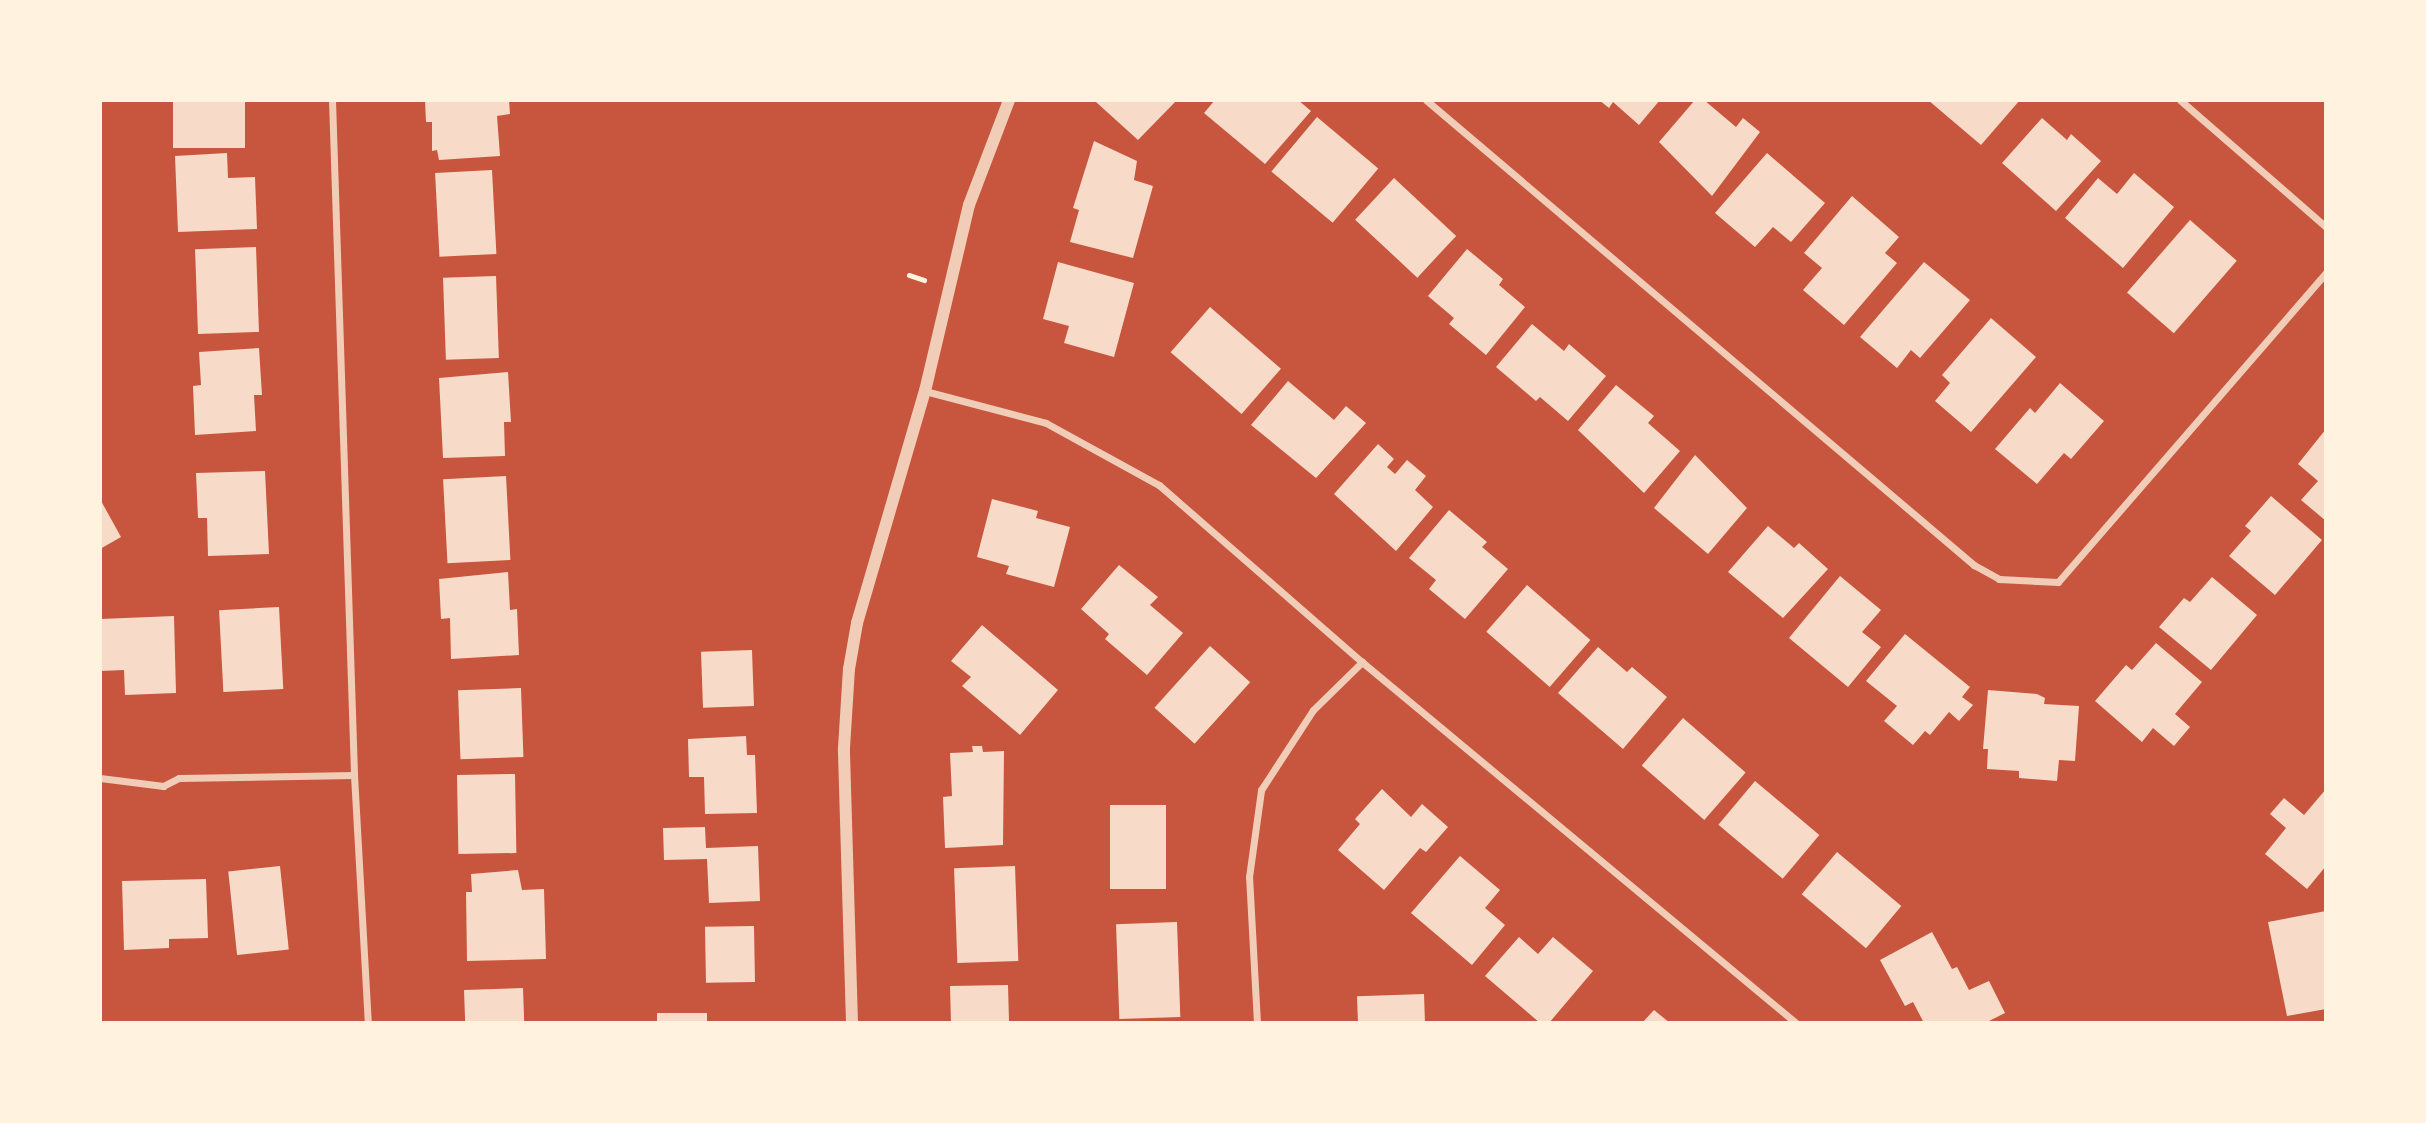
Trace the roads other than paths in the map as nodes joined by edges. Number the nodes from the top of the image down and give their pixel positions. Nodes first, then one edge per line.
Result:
1 (332, 100) edge
2 (1009, 100) edge
3 (1426, 100) edge
4 (2180, 100) edge
5 (2326, 227) edge
6 (2326, 273) edge
7 (925, 391) junction
8 (1362, 662) junction
9 (354, 775) junction
10 (100, 778) edge
11 (368, 1023) edge
12 (852, 1023) edge
13 (1257, 1023) edge
14 (1796, 1023) edge

1 - 9 street
2 - 7 street
3 - 6 street
4 - 5 street
7 - 8 street
7 - 12 street
8 - 13 street
8 - 14 street
9 - 10 street
9 - 11 street

